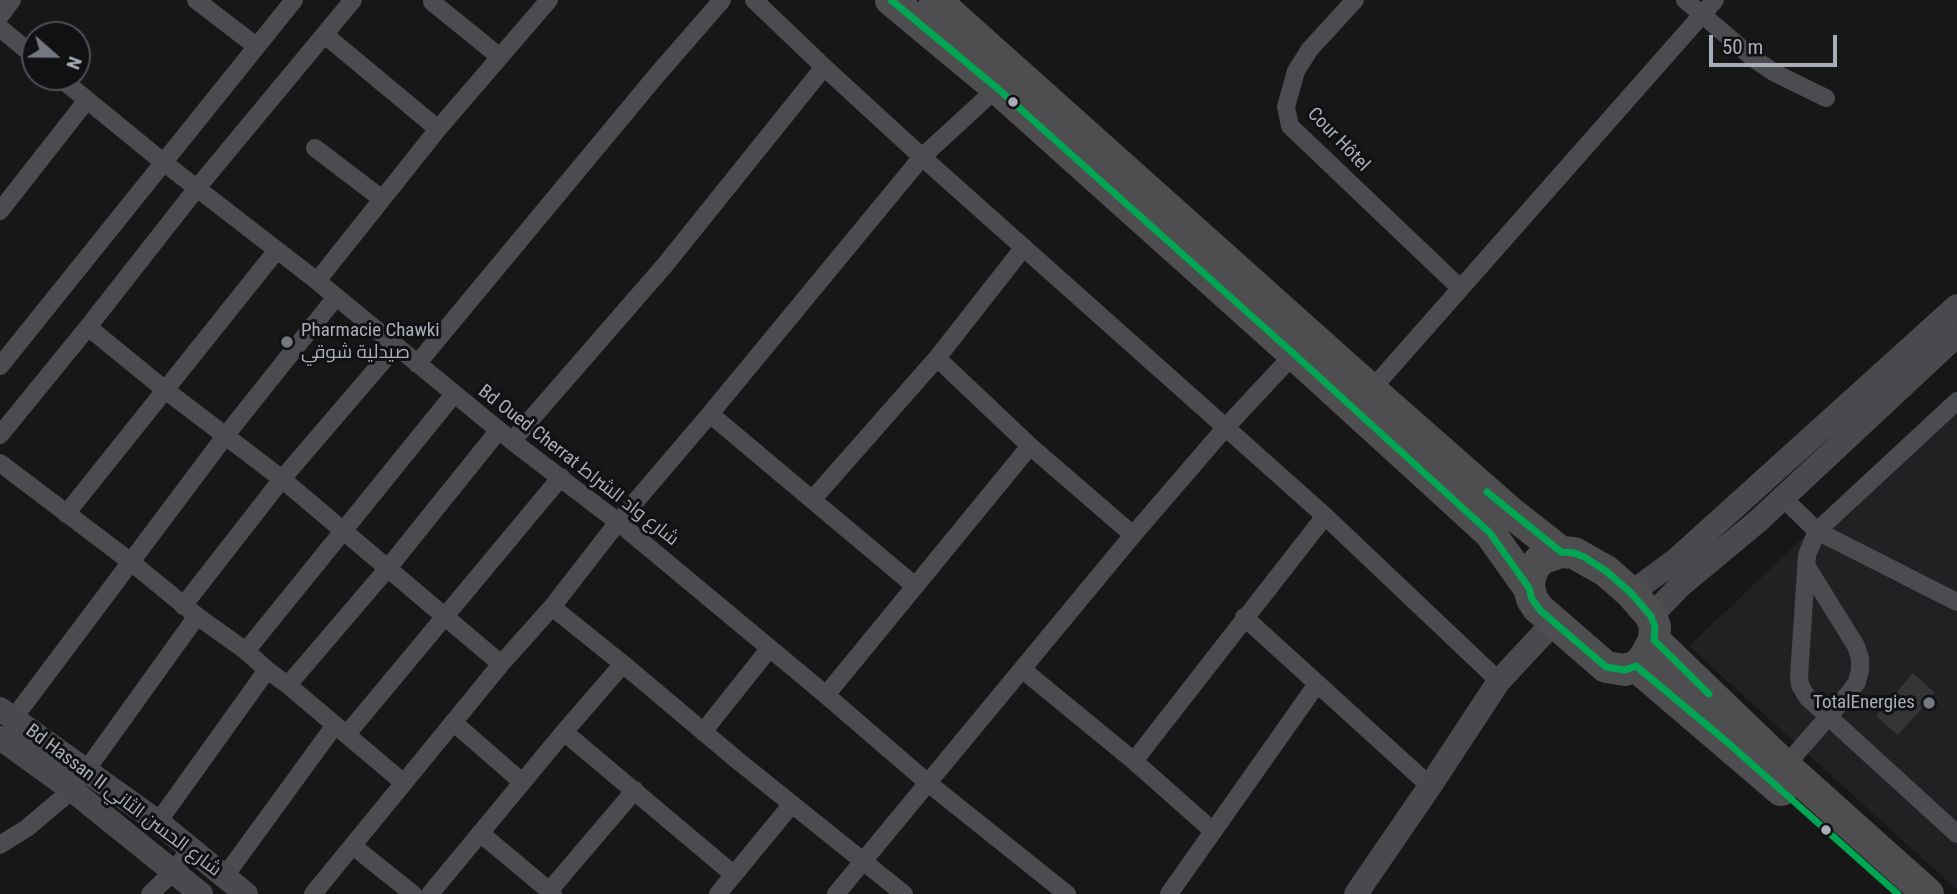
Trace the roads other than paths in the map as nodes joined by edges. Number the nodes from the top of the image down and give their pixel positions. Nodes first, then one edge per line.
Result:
1 (12, 0) edge
2 (196, 0) edge
3 (294, 0) edge
4 (353, 0) edge
5 (549, 0) edge
6 (722, 0) edge
7 (754, 0) edge
8 (891, 0) edge
9 (935, 0) edge
10 (1355, 0) edge
11 (1685, 0) edge
12 (1715, 0) edge
13 (432, 2) dead end
14 (1701, 15) junction
15 (0, 16) edge
16 (0, 29) edge
17 (325, 35) junction
18 (21, 46) edge
19 (256, 46) junction
20 (500, 57) junction
21 (824, 67) junction
22 (998, 88) junction
23 (77, 91) edge
24 (1826, 98) dead end
25 (88, 100) junction
26 (438, 129) junction
27 (315, 148) dead end
28 (922, 157) junction
29 (163, 162) junction
30 (197, 188) junction
31 (382, 200) junction
32 (0, 211) edge
33 (1024, 247) junction
34 (277, 250) junction
35 (317, 281) junction
36 (1460, 288) junction
37 (336, 296) junction
38 (1957, 306) edge
39 (88, 327) junction
40 (1957, 335) edge
41 (396, 346) junction
42 (1294, 354) junction
43 (937, 358) junction
44 (417, 364) junction
45 (0, 366) edge
46 (164, 389) junction
47 (1371, 390) junction
48 (454, 394) junction
49 (1957, 401) edge
50 (710, 414) junction
51 (1226, 427) junction
52 (0, 435) edge
53 (226, 435) junction
54 (505, 435) junction
55 (1030, 446) junction
56 (0, 463) edge
57 (561, 477) junction
58 (1766, 479) junction
59 (282, 480) junction
60 (1783, 498) junction
61 (812, 499) junction
62 (1741, 501) junction
63 (66, 514) junction
64 (1325, 516) junction
65 (618, 522) junction
66 (1758, 522) junction
67 (343, 530) junction
68 (1817, 531) junction
69 (1133, 535) junction
70 (1561, 552) junction
71 (131, 562) junction
72 (1807, 567) junction
73 (388, 568) junction
74 (915, 586) junction
75 (1529, 588) junction
76 (1957, 602) edge
77 (552, 607) junction
78 (190, 611) junction
79 (1645, 616) junction
80 (443, 617) junction
81 (1244, 617) junction
82 (1554, 622) junction
83 (769, 649) junction
84 (246, 651) junction
85 (500, 664) junction
86 (623, 664) junction
87 (1636, 666) junction
88 (267, 670) junction
89 (1023, 670) junction
90 (1499, 681) junction
91 (1317, 684) junction
92 (288, 685) junction
93 (826, 695) junction
94 (1829, 717) junction
95 (4, 722) edge
96 (453, 722) junction
97 (341, 730) junction
98 (564, 732) junction
99 (703, 732) junction
100 (1134, 761) junction
101 (1785, 766) junction
102 (79, 780) junction
103 (522, 782) junction
104 (404, 783) junction
105 (928, 783) junction
106 (1430, 786) junction
107 (635, 790) junction
108 (792, 804) junction
109 (158, 822) junction
110 (1213, 831) junction
111 (480, 833) junction
112 (1957, 834) edge
113 (0, 845) edge
114 (353, 846) junction
115 (190, 849) junction
116 (862, 862) junction
117 (174, 871) junction
118 (733, 874) junction
119 (225, 876) junction
120 (551, 892) edge
121 (150, 894) edge
122 (201, 894) edge
123 (246, 894) edge
124 (313, 894) edge
125 (413, 894) edge
126 (430, 894) edge
127 (718, 894) edge
128 (836, 894) edge
129 (904, 894) edge
130 (1067, 894) edge
131 (1169, 894) edge
132 (1356, 894) edge
133 (1898, 894) edge
134 (1928, 894) edge

1 - 15 street
2 - 19 street
3 - 19 street
4 - 17 street
5 - 20 street
6 - 44 street
7 - 21 street
8 - 22 highway
9 - 47 highway
10 - 36 street, Cour Hôtel
11 - 14 street
12 - 14 street
13 - 20 street
14 - 24 street
14 - 36 street
16 - 18 street
17 - 26 street
17 - 30 street
19 - 29 street
20 - 26 street
21 - 28 street
21 - 54 street
22 - 28 street
22 - 42 highway
23 - 25 street, Bd Oued Cherrat شارع واد الشراط
25 - 29 street, Bd Oued Cherrat شارع واد الشراط
25 - 32 street
26 - 31 street
27 - 31 street
28 - 33 street
28 - 50 street
29 - 30 street, Bd Oued Cherrat شارع واد الشراط
29 - 45 street
30 - 34 street, Bd Oued Cherrat شارع واد الشراط
30 - 39 street
31 - 35 street
33 - 43 street
33 - 51 street
34 - 35 street, Bd Oued Cherrat شارع واد الشراط
34 - 46 street
35 - 37 street, Bd Oued Cherrat شارع واد الشراط
36 - 47 street
37 - 41 street, Bd Oued Cherrat شارع واد الشراط
37 - 53 street
38 - 58 street
39 - 46 street
39 - 52 street
40 - 60 street
41 - 44 street, Bd Oued Cherrat شارع واد الشراط
41 - 59 street
42 - 51 street
42 - 75 highway
43 - 55 street
43 - 61 street
44 - 48 street, Bd Oued Cherrat شارع واد الشراط
46 - 53 street
46 - 63 street
47 - 70 highway
48 - 54 street, Bd Oued Cherrat شارع واد الشراط
48 - 67 street
49 - 68 street
50 - 61 street
50 - 65 street
51 - 64 street
51 - 69 street
53 - 59 street
53 - 71 street
54 - 57 street, Bd Oued Cherrat شارع واد الشراط
54 - 73 street
55 - 69 street
55 - 74 street
56 - 63 street
57 - 65 street, Bd Oued Cherrat شارع واد الشراط
57 - 80 street
58 - 60 street
58 - 62 street
59 - 67 street
59 - 78 street
60 - 66 street
60 - 68 street
61 - 74 street
62 - 66 street
62 - 79 street
63 - 71 street
64 - 81 street
64 - 90 street
65 - 77 street
65 - 83 street, Bd Oued Cherrat شارع واد الشراط
66 - 79 street
67 - 73 street
67 - 84 street
68 - 72 street
68 - 76 street
69 - 89 street
70 - 75 highway
70 - 79 highway
71 - 78 street
71 - 95 street
72 - 94 street
72 - 94 street
73 - 80 street
73 - 92 street
74 - 93 street
75 - 82 highway
77 - 85 street
77 - 86 street
78 - 84 street
78 - 102 street
79 - 87 highway
79 - 101 highway
80 - 85 street
80 - 97 street
81 - 91 street
81 - 100 street
82 - 87 highway
82 - 90 street
83 - 93 street, Bd Oued Cherrat شارع واد الشراط
83 - 99 street
84 - 88 street
85 - 96 street
86 - 98 street
86 - 99 street
87 - 133 highway
88 - 92 street
88 - 109 street
89 - 100 street
89 - 105 street
90 - 106 street
91 - 106 street
91 - 110 street
92 - 97 street
93 - 105 street, Bd Oued Cherrat شارع واد الشراط
94 - 101 street
94 - 112 street
95 - 102 street, Bd Hassan II شارع الحسن الثاني
96 - 103 street
96 - 104 street
97 - 104 street
97 - 119 street
98 - 103 street
98 - 107 street
99 - 108 street
100 - 110 street
101 - 134 highway
102 - 109 street, Bd Hassan II شارع الحسن الثاني
102 - 113 street
102 - 117 street, Bd Hassan II شارع الحسن الثاني
103 - 111 street
104 - 114 street
105 - 116 street
105 - 130 street, Bd Oued Cherrat شارع واد الشراط
106 - 132 street
107 - 118 street
107 - 120 street
108 - 116 street
108 - 118 street
109 - 115 street, Bd Hassan II شارع الحسن الثاني
110 - 131 street
111 - 120 street
111 - 126 street
114 - 124 street
114 - 125 street
115 - 117 street
115 - 119 street, Bd Hassan II شارع الحسن الثاني
116 - 128 street
116 - 129 street
117 - 121 street
117 - 122 street, Bd Hassan II شارع الحسن الثاني
118 - 127 street
119 - 123 street, Bd Hassan II شارع الحسن الثاني

